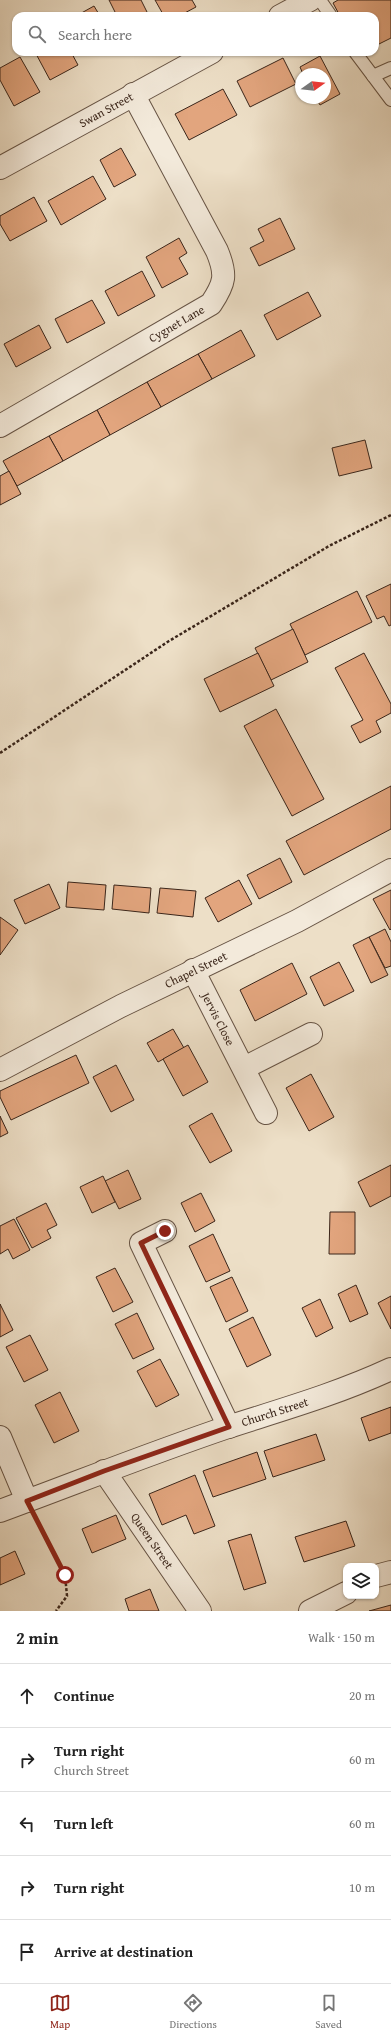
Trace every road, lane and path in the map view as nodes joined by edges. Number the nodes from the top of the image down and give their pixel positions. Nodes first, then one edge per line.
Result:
1 (310, 0) edge
2 (320, 0) edge
3 (288, 12) edge
4 (328, 12) edge
5 (204, 56) edge
6 (358, 56) edge
7 (391, 68) edge
8 (373, 76) junction
9 (133, 94) junction
10 (391, 100) edge
11 (0, 168) edge
12 (0, 426) edge
13 (391, 515) edge
14 (0, 753) edge
15 (391, 870) edge
16 (193, 970) junction
17 (311, 1034) dead end
18 (244, 1068) junction
19 (0, 1070) edge
20 (266, 1113) dead end
21 (165, 1231) dead end
22 (391, 1369) edge
23 (229, 1427) junction
24 (0, 1437) edge
25 (104, 1471) junction
26 (27, 1501) junction
27 (0, 1511) edge
28 (391, 1572) edge
29 (379, 1575) edge
30 (343, 1594) edge
31 (56, 1611) edge
32 (200, 1611) edge
33 (310, 1611) edge

1 - 3 street
2 - 4 lane
5 - 9 street, Swan Street
6 - 8 lane
7 - 8 lane
8 - 10 lane
9 - 11 street, Swan Street
9 - 12 street, Cygnet Lane
13 - 14 path
15 - 16 street, Chapel Street
16 - 18 street, Jervis Close
16 - 19 street, Chapel Street
17 - 18 street
18 - 20 street, Jervis Close
21 - 23 street
22 - 23 street, Church Street
23 - 25 street, Church Street
24 - 26 street
25 - 26 street, Church Street
25 - 32 street, Queen Street
26 - 27 street, Church Street
26 - 31 path
28 - 29 street
30 - 33 street

